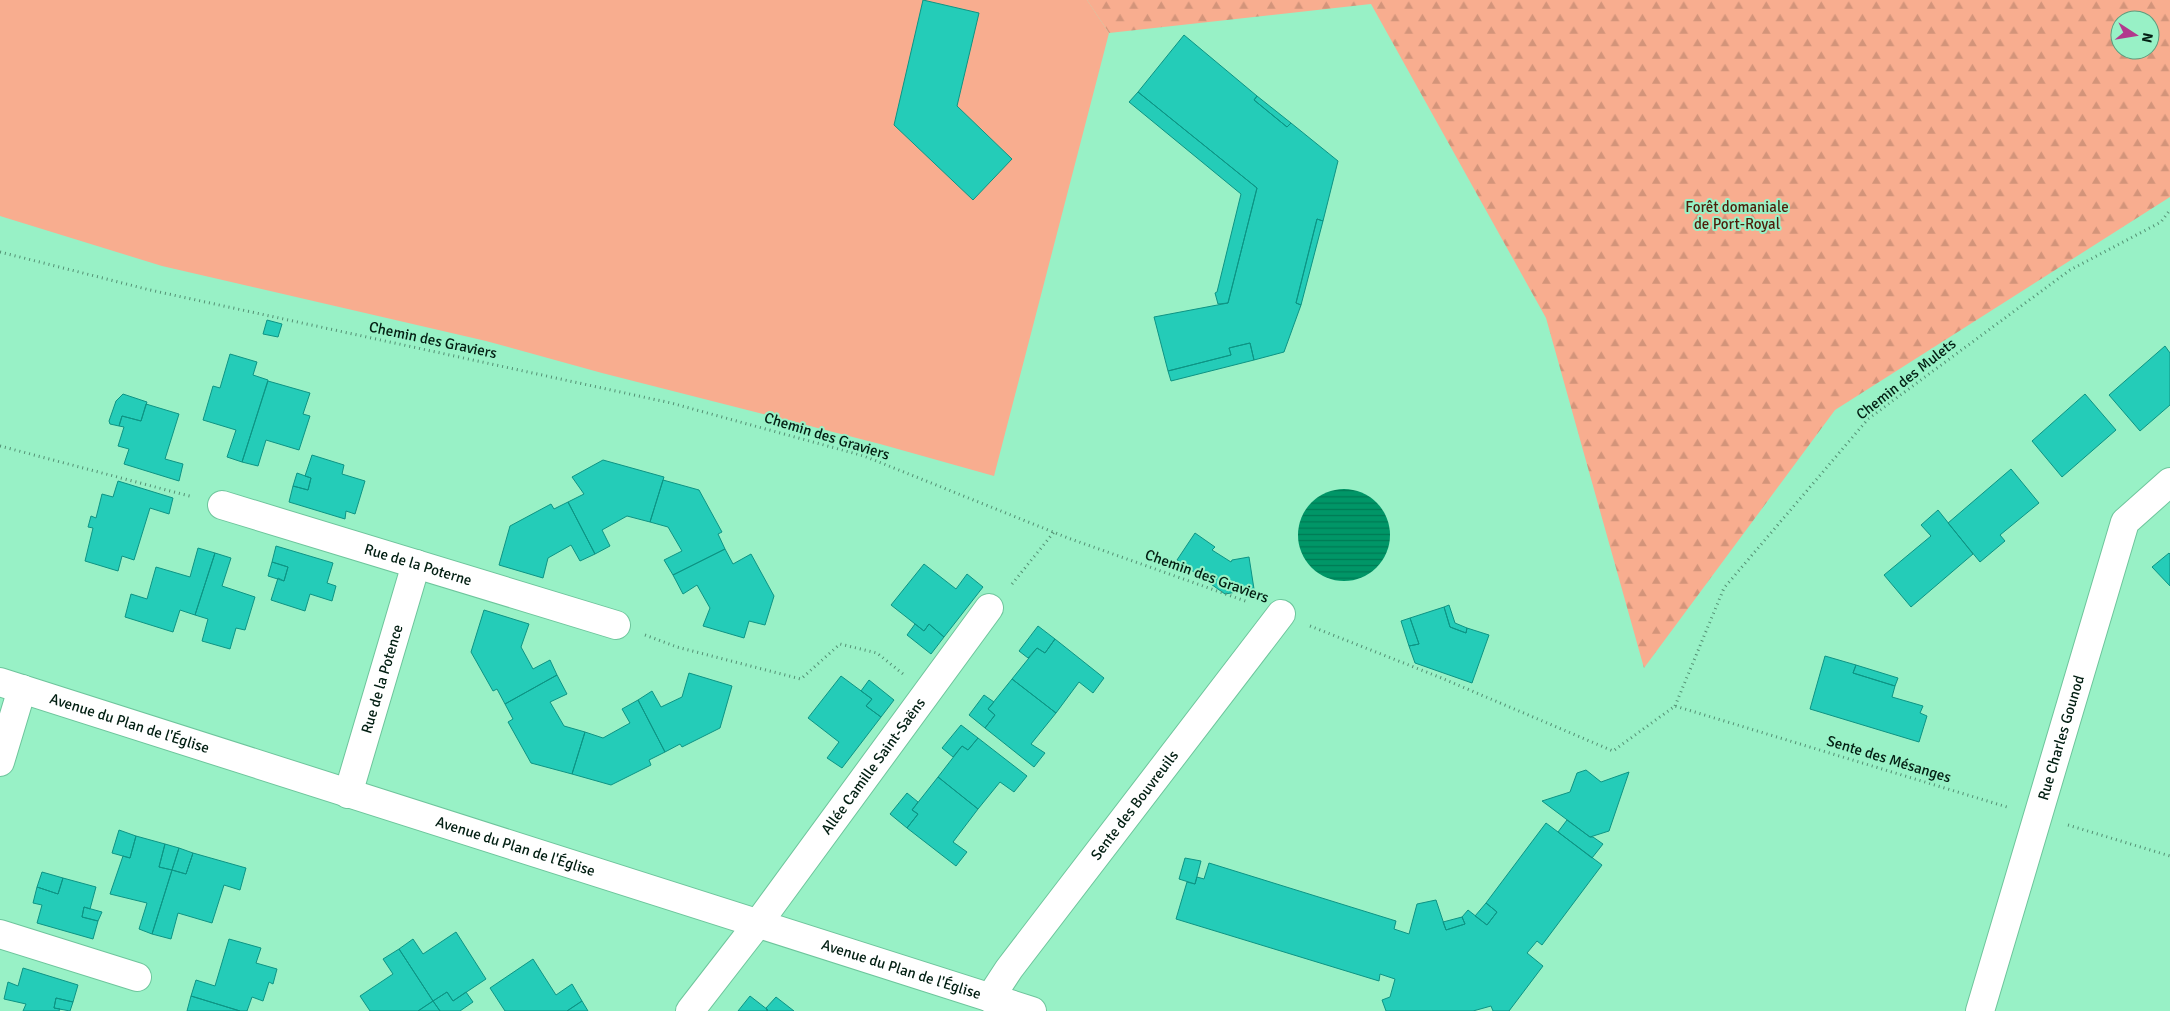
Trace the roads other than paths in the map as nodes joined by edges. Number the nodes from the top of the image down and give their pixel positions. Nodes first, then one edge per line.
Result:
1 (2170, 482) edge
2 (222, 505) road end
3 (416, 564) junction
4 (989, 608) road end
5 (1281, 614) road end
6 (616, 625) road end
7 (11, 686) edge
8 (0, 762) edge
9 (348, 794) junction
10 (759, 922) junction
11 (0, 934) edge
12 (137, 977) dead end
13 (990, 998) junction
14 (690, 1011) edge
15 (1032, 1011) edge
16 (1980, 1011) edge

1 - 16 street, Rue Charles Gounod
2 - 3 street, Rue de la Poterne
3 - 6 street, Rue de la Poterne
3 - 9 street, Rue de la Potence
4 - 10 street, Allée Camille Saint-Saëns
5 - 13 street, Sente des Bouvreuils
7 - 8 street
7 - 9 street, Avenue du Plan de l'Église
9 - 10 street, Avenue du Plan de l'Église
10 - 13 street, Avenue du Plan de l'Église
10 - 14 street, Allée Camille Saint-Saëns
11 - 12 street
13 - 15 street, Avenue du Plan de l'Église

